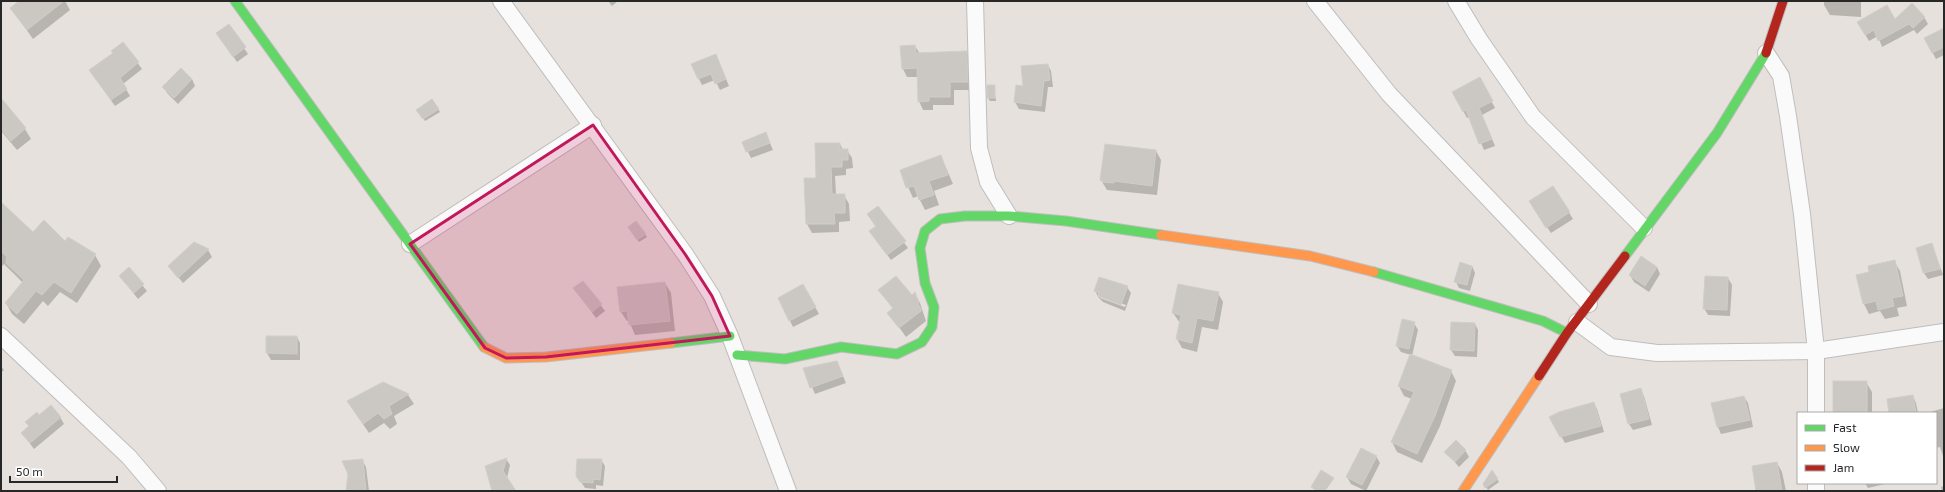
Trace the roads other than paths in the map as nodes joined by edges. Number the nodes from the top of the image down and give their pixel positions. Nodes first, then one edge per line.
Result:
1 (235, 1) edge
2 (501, 1) edge
3 (976, 1) edge
4 (1315, 1) edge
5 (1456, 1) edge
6 (1783, 1) edge
7 (1766, 53) junction
8 (593, 126) junction
9 (1009, 216) junction
10 (1644, 228) junction
11 (410, 244) junction
12 (1589, 304) junction
13 (1572, 328) junction
14 (1944, 332) edge
15 (1, 336) edge
16 (730, 336) junction
17 (1816, 351) junction
18 (737, 355) junction
19 (1816, 412) edge
20 (158, 491) edge
21 (788, 491) edge
22 (1463, 491) edge

1 - 11 street
2 - 8 street
3 - 9 street
4 - 12 street
5 - 10 street
6 - 7 street
7 - 10 street
7 - 17 street
8 - 11 street
8 - 16 street
9 - 13 street
9 - 18 street
10 - 12 street
11 - 16 street
12 - 13 street
13 - 17 street
13 - 22 street
14 - 17 street
15 - 20 street
16 - 18 street
17 - 19 street
18 - 21 street

